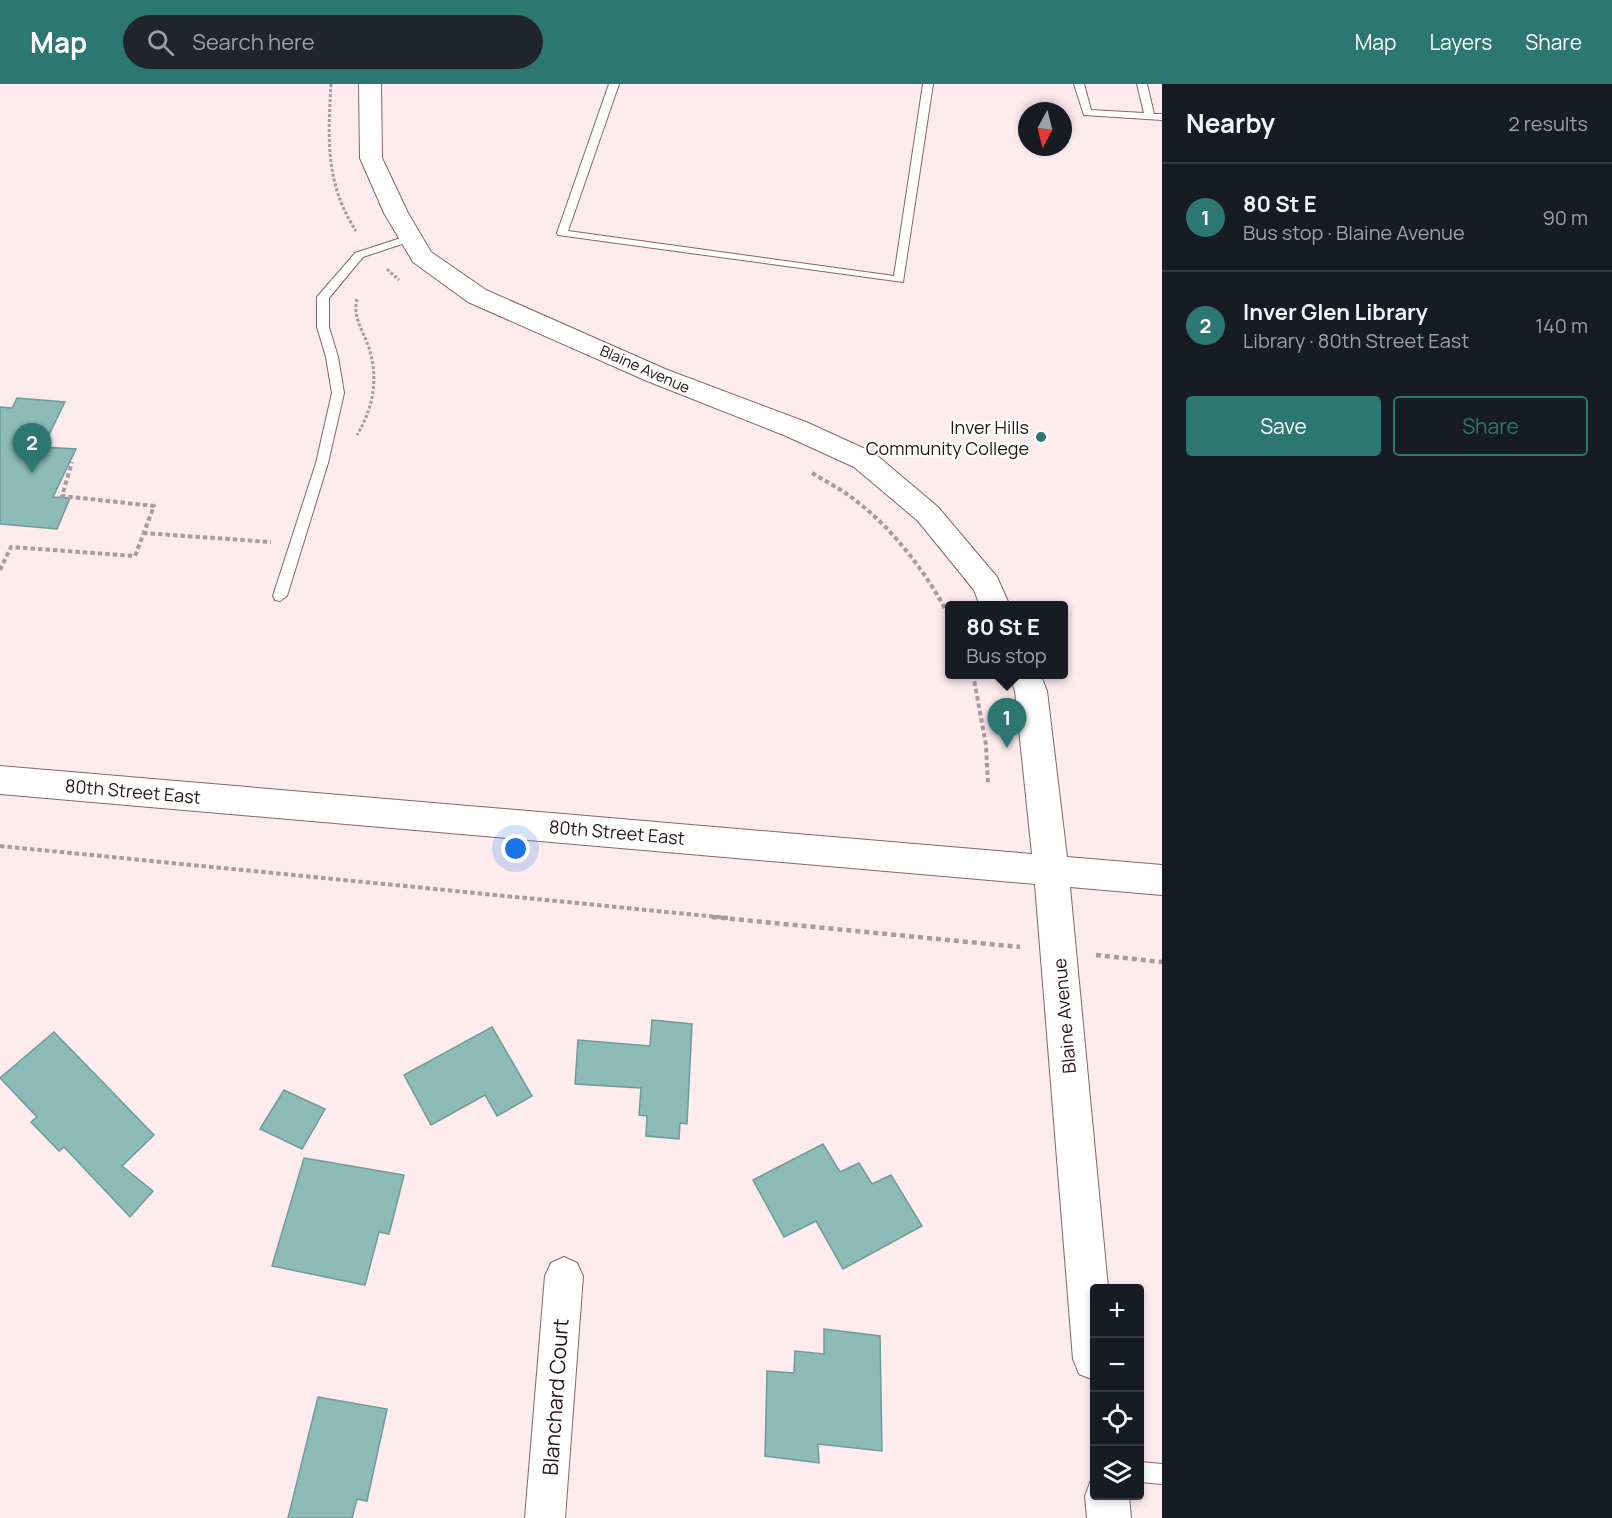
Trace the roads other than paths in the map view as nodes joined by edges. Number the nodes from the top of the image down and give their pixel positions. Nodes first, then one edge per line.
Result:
1 (370, 84) edge
2 (614, 84) edge
3 (928, 84) edge
4 (1079, 84) edge
5 (1142, 84) edge
6 (1150, 117) junction
7 (1162, 117) edge
8 (410, 238) junction
9 (280, 596) dead end
10 (993, 601) edge
11 (1026, 679) edge
12 (0, 780) edge
13 (1051, 869) junction
14 (1162, 879) edge
15 (564, 1276) dead end
16 (1093, 1338) edge
17 (1144, 1472) edge
18 (1162, 1474) edge
19 (1107, 1500) edge
20 (545, 1518) edge
21 (1109, 1518) edge

1 - 8 street, Blaine Avenue
2 - 3 lane
4 - 6 lane
5 - 6 lane
6 - 7 lane
8 - 9 lane
8 - 10 street, Blaine Avenue
11 - 13 street, Blaine Avenue
12 - 13 street, 80th Street East
13 - 14 street, 80th Street East
13 - 16 street, Blaine Avenue
15 - 20 street, Blanchard Court
17 - 18 lane
19 - 21 street

